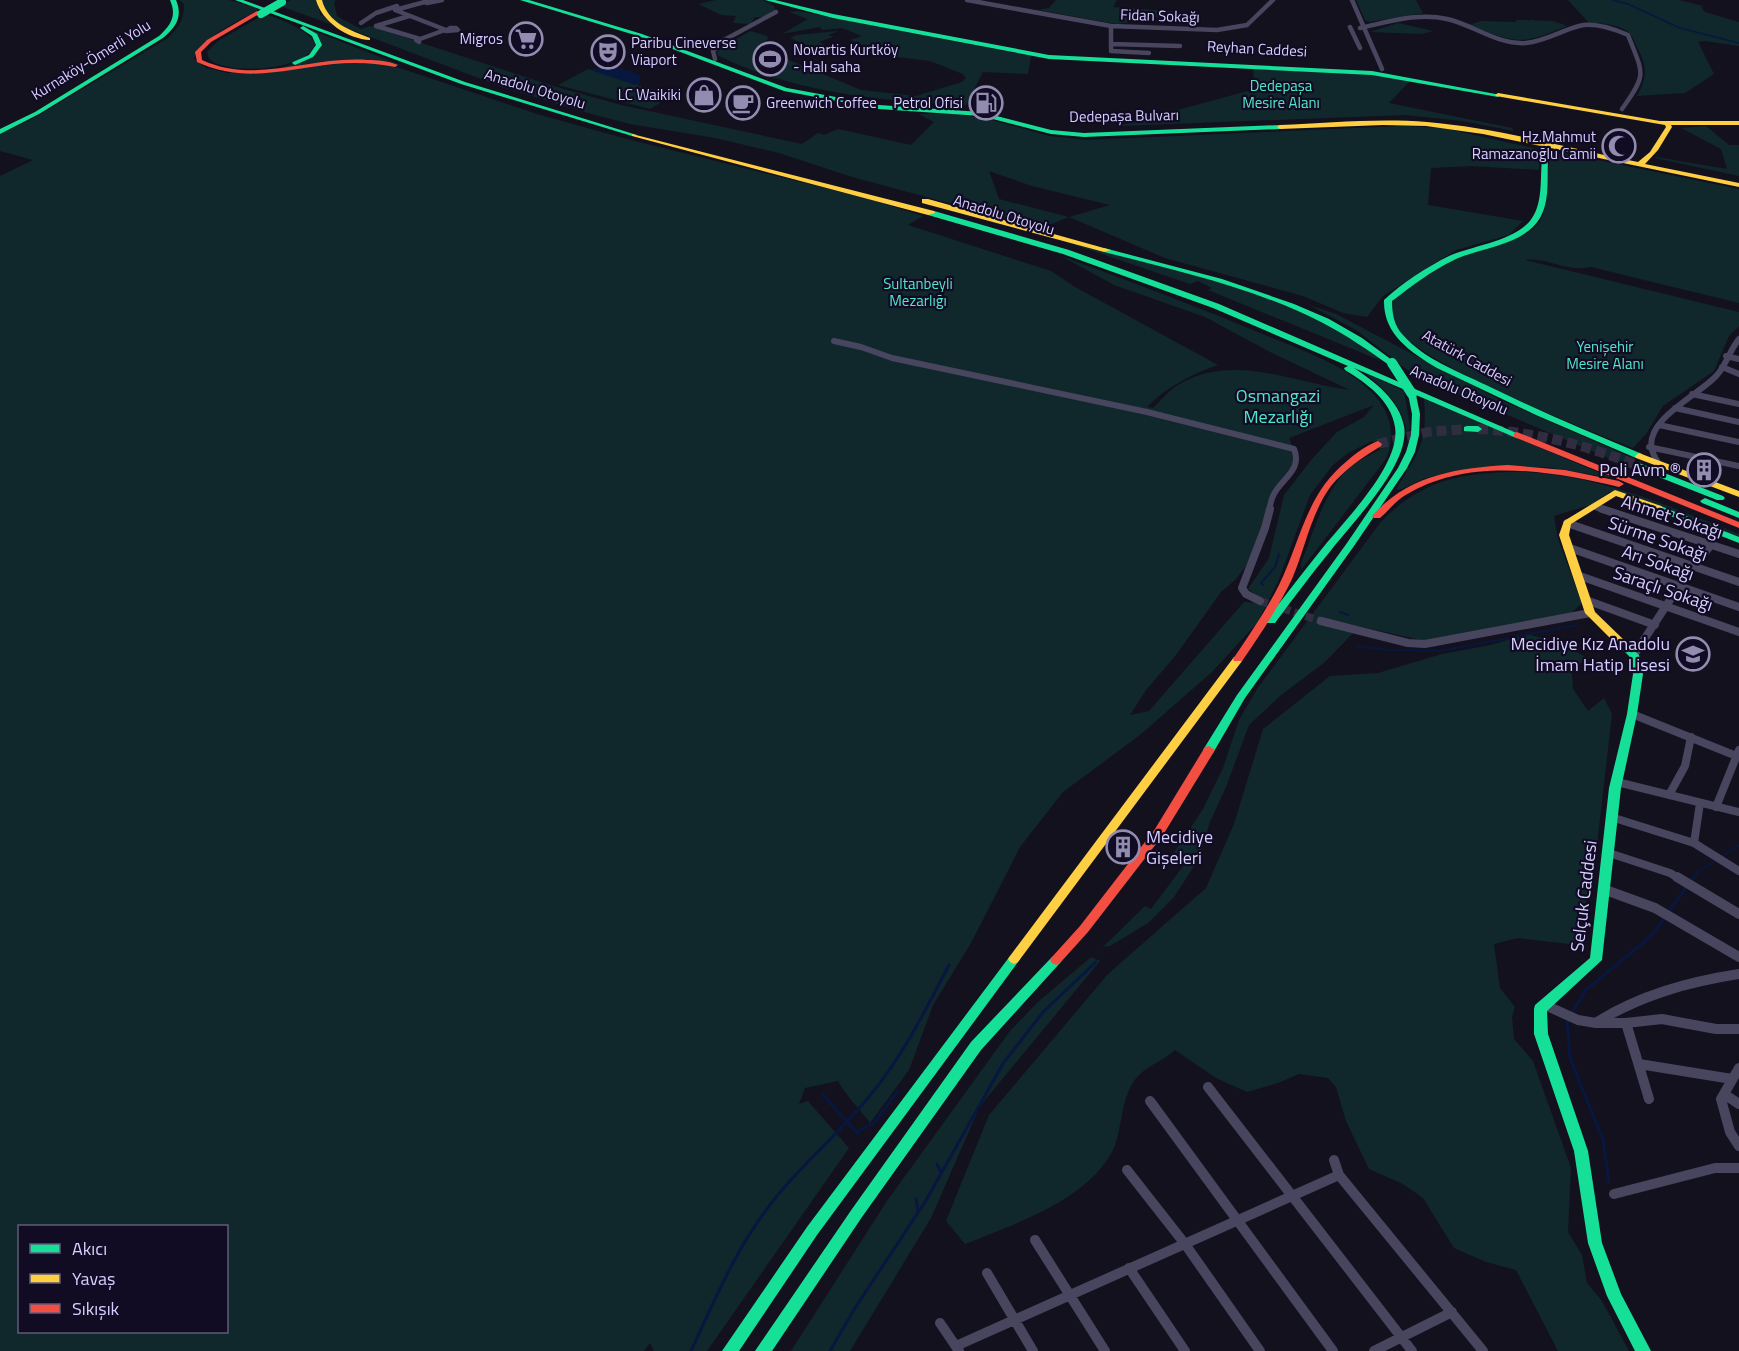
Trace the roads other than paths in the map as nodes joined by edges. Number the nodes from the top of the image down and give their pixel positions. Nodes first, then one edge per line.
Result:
1 (164, 0) edge
2 (173, 0) edge
3 (238, 0) edge
4 (319, 0) edge
5 (410, 0) edge
6 (432, 0) edge
7 (442, 0) edge
8 (523, 0) edge
9 (535, 0) edge
10 (967, 0) edge
11 (1272, 0) edge
12 (1350, 0) edge
13 (282, 1) edge
14 (780, 6) edge
15 (257, 9) edge
16 (401, 9) junction
17 (409, 16) junction
18 (361, 23) dead end
19 (1111, 26) junction
20 (1362, 27) junction
21 (447, 29) junction
22 (1111, 44) junction
23 (682, 46) junction
24 (1180, 46) dead end
25 (382, 48) junction
26 (1360, 48) dead end
27 (1149, 53) dead end
28 (1110, 57) junction
29 (715, 59) junction
30 (1378, 71) junction
31 (787, 86) junction
32 (489, 93) junction
33 (908, 107) junction
34 (1618, 113) junction
35 (1739, 122) edge
36 (0, 127) edge
37 (1665, 127) junction
38 (0, 132) edge
39 (1549, 151) junction
40 (1642, 161) junction
41 (1739, 184) edge
42 (893, 194) junction
43 (1261, 324) junction
44 (1739, 339) edge
45 (834, 341) dead end
46 (1726, 356) junction
47 (1739, 359) edge
48 (1722, 368) junction
49 (1739, 374) edge
50 (1692, 394) junction
51 (1739, 404) edge
52 (1675, 408) junction
53 (1739, 422) edge
54 (1659, 425) junction
55 (1739, 442) edge
56 (1378, 444) tunnel mouth
57 (1649, 447) junction
58 (1658, 463) junction
59 (1639, 466) tunnel mouth
60 (1739, 466) edge
61 (1739, 494) edge
62 (1739, 506) edge
63 (1595, 507) junction
64 (1735, 520) edge
65 (1567, 523) junction
66 (1739, 540) edge
67 (1351, 544) junction
68 (1710, 546) junction
69 (1567, 547) junction
70 (1739, 554) edge
71 (1693, 566) junction
72 (1577, 575) junction
73 (1739, 582) edge
74 (1679, 586) junction
75 (1260, 601) tunnel mouth
76 (1588, 606) junction
77 (1667, 607) junction
78 (1739, 607) edge
79 (1321, 621) tunnel mouth
80 (1655, 625) junction
81 (1739, 632) edge
82 (1241, 655) junction
83 (1634, 655) junction
84 (1632, 714) junction
85 (1691, 737) junction
86 (1738, 754) edge
87 (1617, 782) junction
88 (1669, 795) junction
89 (1700, 803) junction
90 (1716, 807) junction
91 (1739, 812) edge
92 (1611, 817) junction
93 (1694, 843) junction
94 (1609, 853) junction
95 (1739, 871) edge
96 (1603, 889) junction
97 (1739, 914) edge
98 (1739, 957) edge
99 (1739, 974) edge
100 (1545, 1005) junction
101 (1596, 1023) junction
102 (1626, 1023) junction
103 (1739, 1029) edge
104 (1639, 1064) junction
105 (1739, 1068) edge
106 (1732, 1079) junction
107 (1208, 1087) dead end
108 (1724, 1094) junction
109 (1649, 1099) dead end
110 (1150, 1101) dead end
111 (1739, 1104) edge
112 (1739, 1146) edge
113 (1334, 1160) dead end
114 (1739, 1168) edge
115 (1127, 1170) dead end
116 (1340, 1175) junction
117 (1614, 1194) dead end
118 (1292, 1197) junction
119 (1237, 1221) junction
120 (1035, 1240) dead end
121 (1185, 1244) junction
122 (1129, 1268) junction
123 (987, 1273) dead end
124 (1069, 1295) junction
125 (1452, 1312) junction
126 (1014, 1319) junction
127 (940, 1323) dead end
128 (1402, 1337) junction
129 (957, 1348) edge
130 (730, 1351) edge
131 (763, 1351) edge
132 (1033, 1351) edge
133 (1105, 1351) edge
134 (1185, 1351) edge
135 (1260, 1351) edge
136 (1333, 1351) edge
137 (1374, 1351) edge
138 (1412, 1351) edge
139 (1483, 1351) edge
140 (1643, 1351) edge

1 - 36 main road, Kurnaköy-Ömerli Yolu
2 - 38 main road, Kurnaköy-Ömerli Yolu
3 - 15 main road, Anadolu Otoyolu
4 - 25 main road
5 - 18 street
6 - 16 street
7 - 16 street
8 - 31 main road, Dedepaşa Bulvarı
9 - 23 main road, Dedepaşa Bulvarı
10 - 19 street, Fidan Sokağı
11 - 19 street, Fidan Sokağı
12 - 20 street
13 - 15 main road, bridge
14 - 23 street
14 - 28 main road, Reyhan Caddesi
14 - 28 main road, Reyhan Caddesi
14 - 29 street
15 - 15 main road
15 - 25 main road, Anadolu Otoyolu
15 - 32 main road, Anadolu Otoyolu
15 - 32 main road
16 - 17 street
16 - 21 street
17 - 21 street
17 - 21 street
19 - 22 street
20 - 26 street
20 - 30 street
20 - 34 street
20 - 34 street
22 - 24 street
22 - 28 street
23 - 29 main road, Dedepaşa Bulvarı
25 - 42 main road, Anadolu Otoyolu
27 - 28 street
28 - 30 main road, Reyhan Caddesi
29 - 31 main road, Dedepaşa Bulvarı
30 - 34 main road
30 - 34 main road, Reyhan Caddesi
31 - 33 main road, Dedepaşa Bulvarı
32 - 43 main road, Anadolu Otoyolu
33 - 39 main road, Dedepaşa Bulvarı
33 - 39 main road, Dedepaşa Bulvarı
34 - 37 main road
35 - 37 main road
35 - 37 main road
37 - 40 main road
39 - 40 main road, Dedepaşa Bulvarı
39 - 40 main road
39 - 58 main road, Atatürk Caddesi
40 - 41 main road
40 - 41 main road
42 - 64 main road, Anadolu Otoyolu
42 - 67 main road, bridge
43 - 64 main road, Anadolu Otoyolu
43 - 82 main road
44 - 46 street
45 - 75 street
46 - 47 street
46 - 48 street
48 - 49 street
48 - 50 street
50 - 51 street
50 - 52 street
52 - 53 street
52 - 54 street
54 - 55 street
54 - 57 street
56 - 82 main road
57 - 58 street
57 - 60 street
58 - 61 main road, Atatürk Caddesi
59 - 62 main road
63 - 65 main road
63 - 66 main road
63 - 68 street, Ahmet Sokağı
64 - 67 main road
65 - 69 main road
65 - 71 street, Sürme Sokağı
67 - 131 main road
68 - 70 street, Ahmet Sokağı
68 - 71 street
69 - 72 main road
69 - 74 street, Arı Sokağı
71 - 73 street, Sürme Sokağı
71 - 74 street
72 - 76 main road
72 - 77 street, Saraçlı Sokağı
74 - 77 street
74 - 78 street, Arı Sokağı
76 - 79 street
76 - 80 street
76 - 83 main road
77 - 80 street
77 - 81 street, Saraçlı Sokağı
80 - 83 street
82 - 130 main road
83 - 84 main road, Selçuk Caddesi
84 - 85 street
84 - 87 main road, Selçuk Caddesi
85 - 86 street
85 - 88 street
86 - 90 street
87 - 88 street
87 - 92 main road, Selçuk Caddesi
88 - 89 street
89 - 90 street
89 - 93 street
90 - 91 street
92 - 93 street
92 - 94 main road, Selçuk Caddesi
93 - 95 street
94 - 96 main road, Selçuk Caddesi
94 - 97 street
96 - 98 street
96 - 100 main road, Selçuk Caddesi
99 - 101 street
100 - 101 street
100 - 140 main road
101 - 102 street
102 - 103 street
102 - 104 street
104 - 106 street
104 - 109 street
105 - 106 street
106 - 108 street
107 - 118 street
108 - 111 street
108 - 112 street
110 - 119 street
113 - 116 street
114 - 117 street
115 - 121 street
116 - 118 street
116 - 125 street
118 - 119 street
118 - 128 street
119 - 121 street
119 - 136 street
120 - 124 street
121 - 122 street
121 - 135 street
122 - 124 street
122 - 134 street
123 - 126 street
124 - 126 street
124 - 133 street
125 - 128 street
125 - 139 street
126 - 129 street
126 - 132 street
127 - 129 street
128 - 137 street
128 - 138 street

